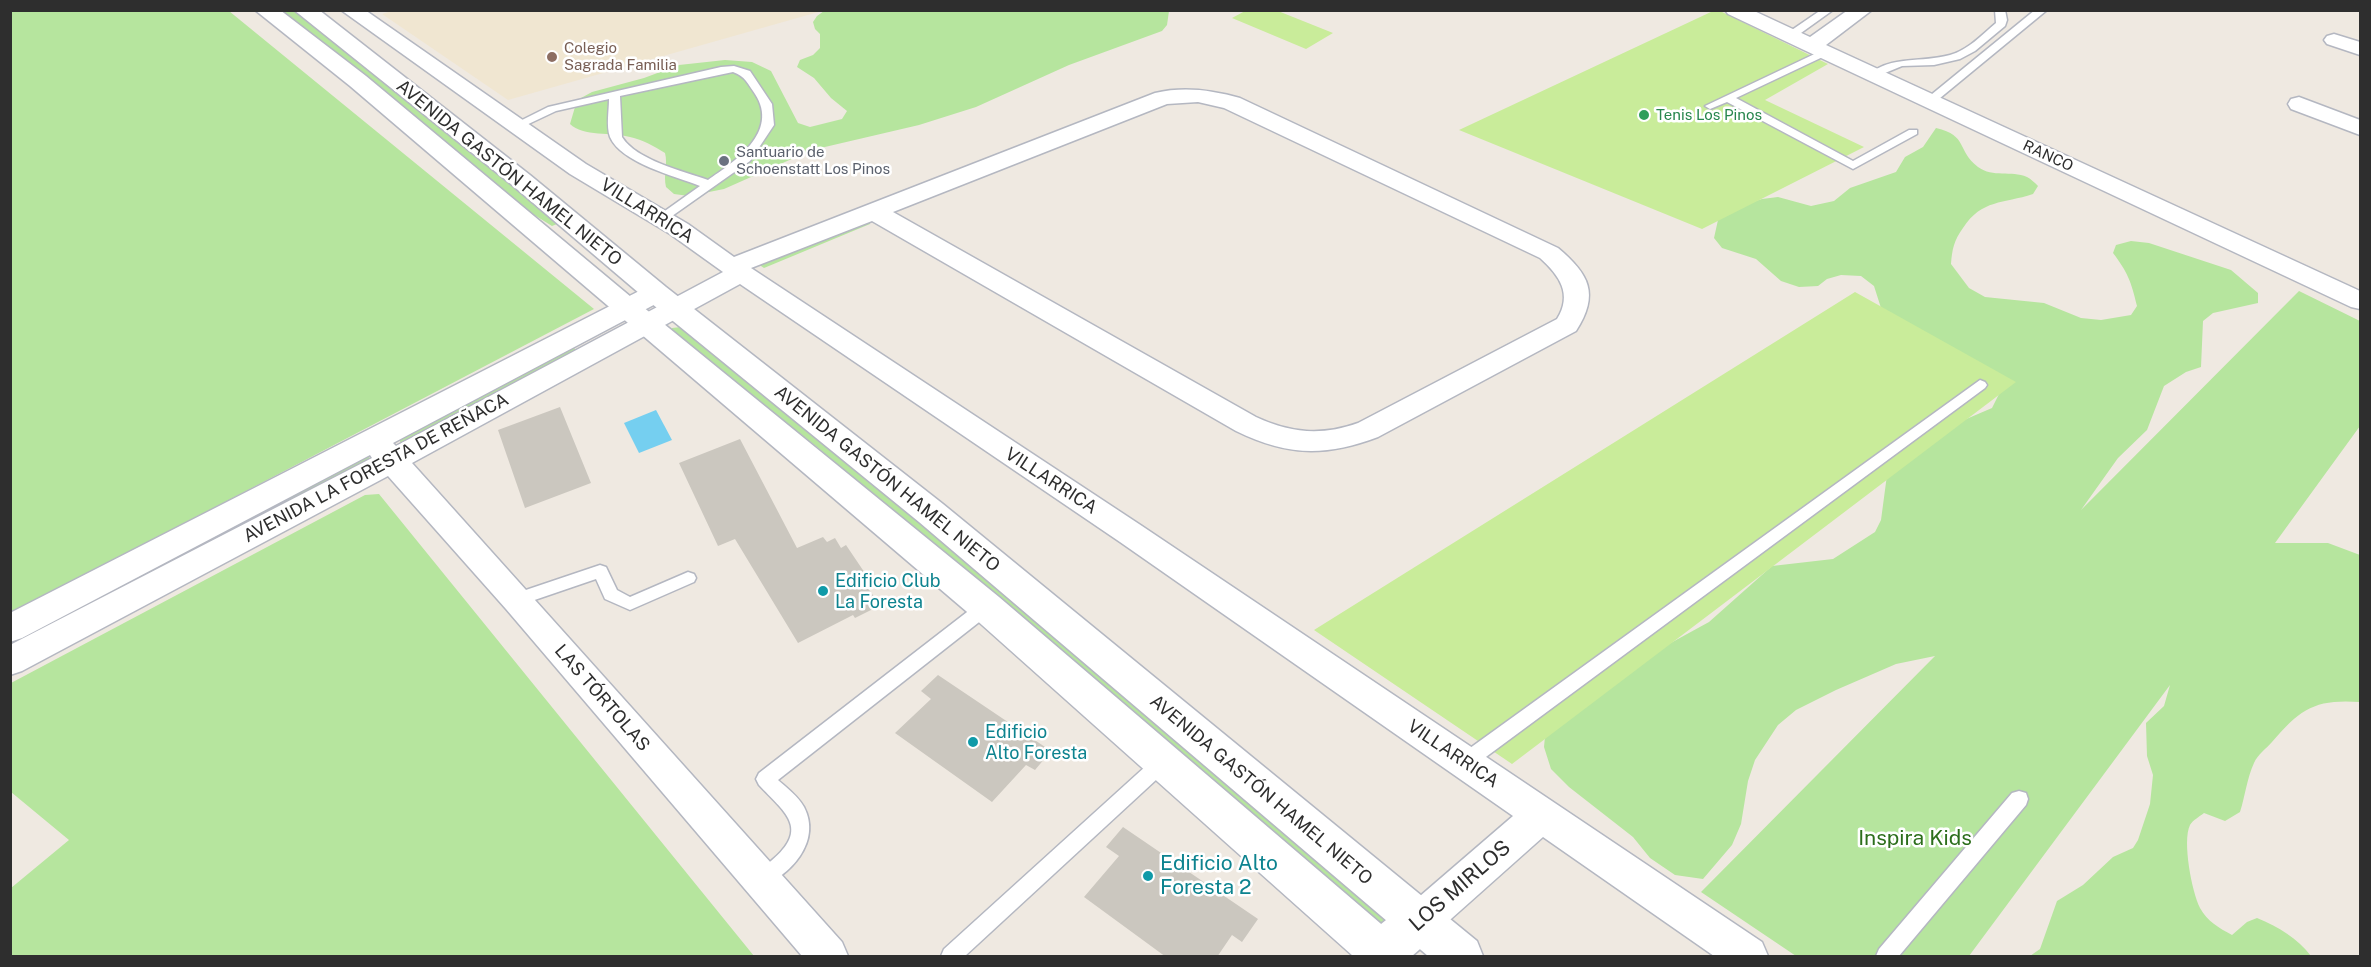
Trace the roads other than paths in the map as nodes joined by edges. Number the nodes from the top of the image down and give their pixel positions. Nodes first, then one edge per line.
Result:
1 (266, 10) edge
2 (305, 10) edge
3 (1735, 10) edge
4 (1828, 10) edge
5 (1862, 10) edge
6 (2000, 10) edge
7 (2042, 10) edge
8 (360, 12) edge
9 (1790, 36) junction
10 (2334, 40) dead end
11 (1818, 49) junction
12 (2361, 50) edge
13 (1873, 75) junction
14 (615, 95) junction
15 (1728, 98) junction
16 (1930, 101) junction
17 (2299, 104) dead end
18 (1710, 106) dead end
19 (516, 126) junction
20 (2361, 128) edge
21 (1913, 132) dead end
22 (709, 185) junction
23 (883, 217) junction
24 (661, 218) junction
25 (742, 273) junction
26 (2361, 302) edge
27 (651, 309) junction
28 (1980, 385) dead end
29 (383, 451) junction
30 (688, 578) dead end
31 (517, 600) junction
32 (986, 607) junction
33 (10, 629) edge
34 (10, 661) edge
35 (1164, 762) junction
36 (1465, 762) junction
37 (2019, 799) dead end
38 (1542, 815) junction
39 (759, 879) junction
40 (1419, 922) junction
41 (1382, 956) edge
42 (828, 957) edge
43 (951, 957) edge
44 (1461, 957) edge
45 (1748, 957) edge
46 (1886, 957) edge

1 - 27 main road, AVENIDA GASTÓN HAMEL NIETO
2 - 27 main road, AVENIDA GASTÓN HAMEL NIETO
3 - 9 street, RANCO
4 - 9 lane
5 - 11 street
6 - 13 lane
7 - 16 lane
8 - 19 street, VILLARRICA
9 - 11 street, RANCO
10 - 12 street
11 - 13 street, RANCO
11 - 15 lane
13 - 16 street, RANCO
14 - 19 lane
14 - 22 lane
14 - 22 lane
15 - 18 lane
15 - 21 lane
16 - 26 street, RANCO
17 - 20 street
19 - 24 street, VILLARRICA
22 - 24 lane
23 - 23 street, AVENIDA LA FORESTA DE REÑACA
23 - 25 street, AVENIDA LA FORESTA DE REÑACA
24 - 25 street, VILLARRICA
25 - 27 street, AVENIDA LA FORESTA DE REÑACA
25 - 36 street, VILLARRICA
27 - 29 street, AVENIDA LA FORESTA DE REÑACA
27 - 32 main road, AVENIDA GASTÓN HAMEL NIETO
27 - 40 main road, AVENIDA GASTÓN HAMEL NIETO
28 - 36 lane
29 - 31 street, LAS TÓRTOLAS
29 - 33 street, AVENIDA LA FORESTA DE REÑACA
29 - 34 street, AVENIDA LA FORESTA DE REÑACA
30 - 31 lane
31 - 39 street, LAS TÓRTOLAS
32 - 35 main road, AVENIDA GASTÓN HAMEL NIETO
32 - 39 lane
35 - 41 main road, AVENIDA GASTÓN HAMEL NIETO
35 - 43 lane
36 - 38 street, VILLARRICA
37 - 46 lane
38 - 40 street, LOS MIRLOS
38 - 45 street, VILLARRICA
39 - 42 street, LAS TÓRTOLAS
40 - 41 main road, LOS MIRLOS
40 - 44 main road, AVENIDA GASTÓN HAMEL NIETO

